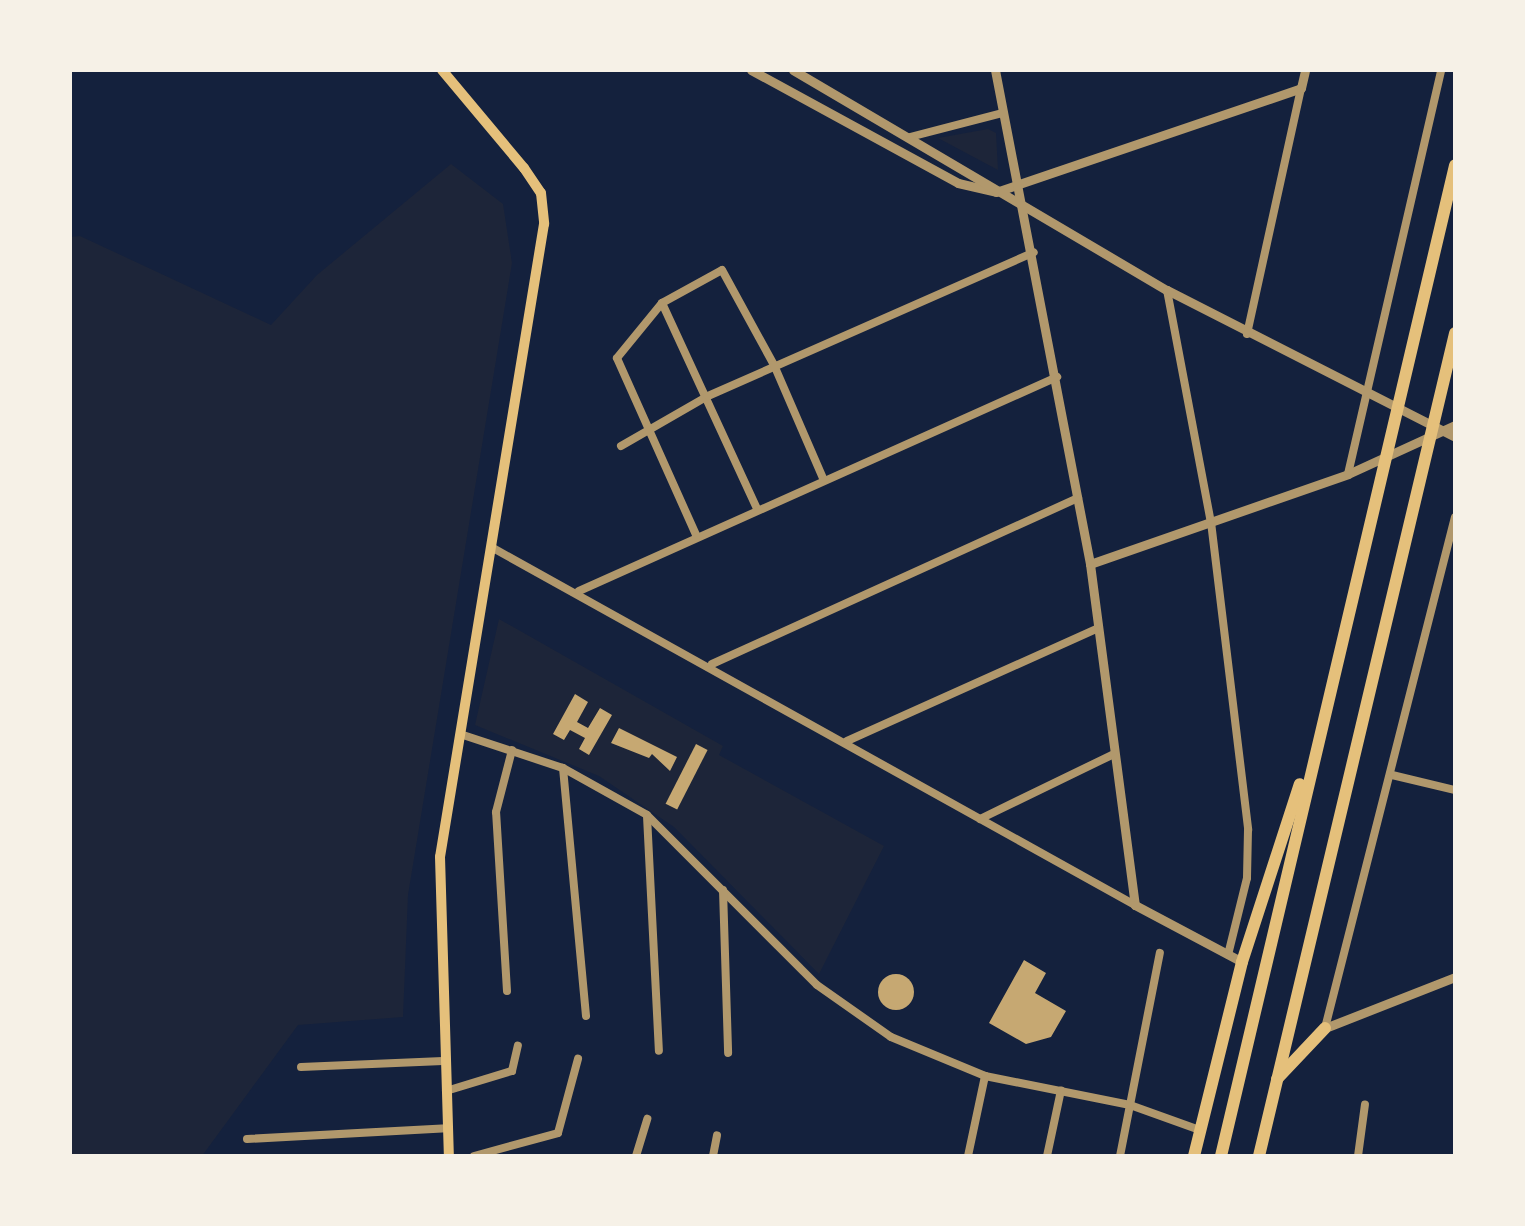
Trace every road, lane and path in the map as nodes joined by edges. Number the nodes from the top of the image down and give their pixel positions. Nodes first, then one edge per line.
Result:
1 (442, 70) edge
2 (751, 70) edge
3 (793, 70) edge
4 (995, 70) edge
5 (1306, 70) edge
6 (1441, 70) edge
7 (1301, 88) junction
8 (1004, 113) junction
9 (910, 136) junction
10 (1455, 165) edge
11 (1020, 186) junction
12 (996, 192) junction
13 (1025, 210) junction
14 (1034, 252) junction
15 (1168, 290) junction
16 (662, 303) junction
17 (1247, 334) junction
18 (1454, 335) edge
19 (774, 365) junction
20 (1057, 377) junction
21 (1364, 395) junction
22 (708, 396) junction
23 (1455, 426) edge
24 (648, 430) junction
25 (1444, 432) junction
26 (1455, 437) edge
27 (621, 446) dead end
28 (1348, 474) junction
29 (822, 478) junction
30 (1078, 498) junction
31 (758, 508) junction
32 (1455, 517) edge
33 (1211, 522) junction
34 (697, 537) junction
35 (493, 548) junction
36 (1090, 564) junction
37 (579, 591) junction
38 (1098, 628) junction
39 (712, 664) junction
40 (460, 734) junction
41 (846, 741) junction
42 (512, 750) junction
43 (1112, 756) junction
44 (563, 768) junction
45 (1308, 768) junction
46 (1392, 775) junction
47 (1455, 790) edge
48 (647, 815) junction
49 (980, 819) junction
50 (722, 890) junction
51 (1135, 905) junction
52 (1160, 953) dead end
53 (1228, 955) junction
54 (1242, 962) junction
55 (1455, 978) edge
56 (507, 991) dead end
57 (586, 1016) dead end
58 (1324, 1028) junction
59 (518, 1046) dead end
60 (659, 1052) dead end
61 (728, 1053) dead end
62 (578, 1058) dead end
63 (443, 1061) junction
64 (302, 1067) dead end
65 (985, 1076) junction
66 (1276, 1080) junction
67 (1061, 1090) junction
68 (446, 1091) junction
69 (1366, 1104) dead end
70 (1130, 1105) junction
71 (646, 1118) dead end
72 (447, 1128) junction
73 (1200, 1130) junction
74 (718, 1135) dead end
75 (247, 1138) dead end
76 (449, 1156) edge
77 (474, 1156) edge
78 (636, 1156) edge
79 (712, 1156) edge
80 (968, 1156) edge
81 (1046, 1156) edge
82 (1120, 1156) edge
83 (1194, 1156) edge
84 (1221, 1156) edge
85 (1259, 1156) edge
86 (1358, 1156) edge

1 - 35 main road
2 - 12 street
3 - 9 street
4 - 8 street
5 - 7 street
6 - 21 street
7 - 11 street
7 - 17 street
8 - 9 street
8 - 11 street
9 - 12 street
10 - 45 highway
11 - 12 street
11 - 13 street
12 - 13 street
13 - 14 street
13 - 15 street
14 - 19 street
14 - 20 street
15 - 17 street
15 - 33 street
16 - 19 street
16 - 22 street
16 - 24 street
17 - 21 street
18 - 66 highway
19 - 22 street
19 - 29 street
20 - 29 street
20 - 30 street
21 - 25 street
21 - 28 street
22 - 24 street
22 - 31 street
23 - 25 street
24 - 27 street
24 - 34 street
25 - 26 street
25 - 28 street
28 - 33 street
29 - 31 street
30 - 36 street
30 - 39 street
31 - 34 street
32 - 46 street
33 - 36 street
33 - 53 street
34 - 37 street
35 - 37 street
35 - 40 main road
36 - 38 street
37 - 39 street
38 - 41 street
38 - 43 street
39 - 41 street
40 - 42 street
40 - 63 main road
41 - 49 street
42 - 44 street
42 - 56 street
43 - 49 street
43 - 51 street
44 - 48 street
44 - 57 street
45 - 54 highway
45 - 84 highway
46 - 47 street
46 - 58 street
48 - 50 street
48 - 60 street
49 - 51 street
50 - 61 street
50 - 65 street
51 - 53 street
52 - 70 street
53 - 54 street
54 - 73 highway
55 - 58 street
58 - 66 highway
59 - 68 street
62 - 77 street
63 - 64 street
63 - 68 main road
65 - 67 street
65 - 80 street
66 - 85 highway
67 - 70 street
67 - 81 street
68 - 72 main road
69 - 86 street
70 - 73 street
70 - 82 street
71 - 78 street
72 - 75 street
72 - 76 main road
73 - 83 highway
74 - 79 street

